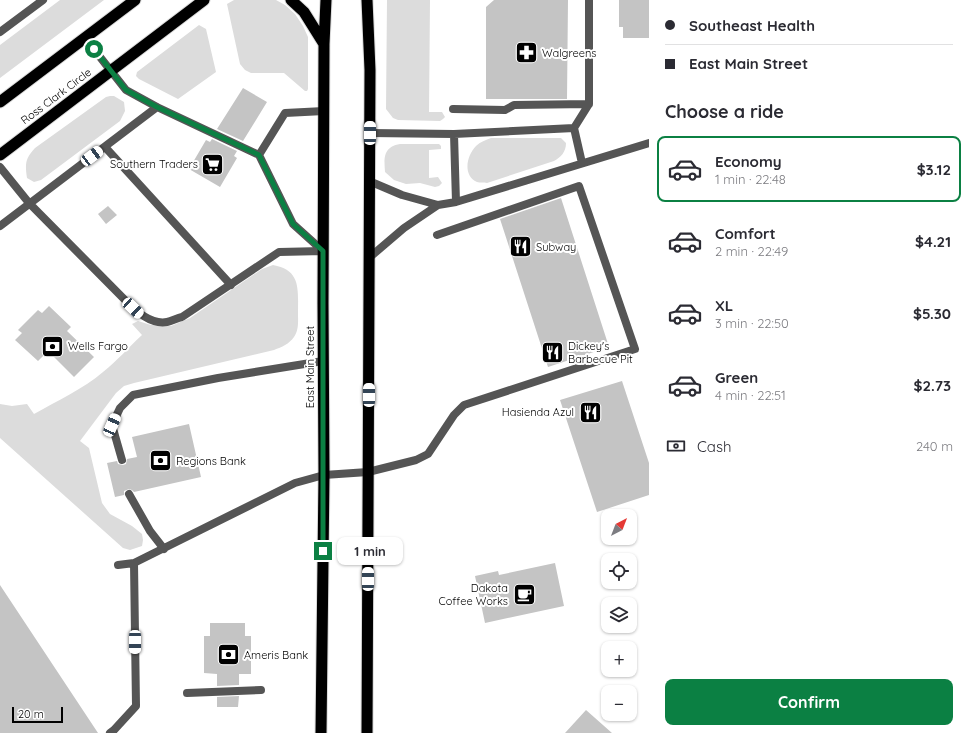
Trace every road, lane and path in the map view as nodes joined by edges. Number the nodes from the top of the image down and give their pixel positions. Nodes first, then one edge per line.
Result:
1 (43, 0) edge
2 (135, 0) edge
3 (204, 0) edge
4 (291, 0) edge
5 (326, 0) edge
6 (367, 0) edge
7 (589, 0) edge
8 (0, 32) edge
9 (85, 38) junction
10 (324, 44) junction
11 (111, 72) junction
12 (0, 102) edge
13 (589, 104) junction
14 (157, 107) junction
15 (453, 109) dead end
16 (324, 111) junction
17 (574, 128) junction
18 (370, 133) junction
19 (454, 134) junction
20 (649, 143) edge
21 (105, 147) junction
22 (0, 155) edge
23 (259, 155) junction
24 (582, 163) junction
25 (0, 167) edge
26 (370, 181) junction
27 (456, 202) junction
28 (30, 203) junction
29 (438, 205) junction
30 (0, 226) edge
31 (437, 235) dead end
32 (323, 251) junction
33 (370, 258) junction
34 (231, 285) junction
35 (323, 361) junction
36 (122, 460) dead end
37 (368, 472) junction
38 (324, 475) junction
39 (129, 494) dead end
40 (164, 549) junction
41 (134, 563) junction
42 (118, 565) dead end
43 (261, 690) dead end
44 (187, 693) dead end
45 (110, 733) edge
46 (321, 733) edge
47 (367, 733) edge

1 - 8 lane
2 - 9 highway
3 - 11 highway, Ross Clark Circle
4 - 10 highway
5 - 10 highway, East Main Street
6 - 18 highway
7 - 13 lane
9 - 11 lane
9 - 12 highway
10 - 16 highway, East Main Street
11 - 14 lane
11 - 22 highway, Ross Clark Circle
13 - 15 lane
13 - 17 lane
14 - 21 lane
14 - 23 lane
16 - 23 lane
16 - 32 highway, East Main Street
17 - 19 lane
17 - 24 lane
18 - 19 lane
18 - 26 highway
19 - 27 lane
20 - 24 lane
21 - 28 lane
21 - 34 lane
23 - 32 lane
24 - 27 lane
25 - 28 lane
26 - 29 lane
26 - 33 highway
27 - 29 lane
28 - 30 lane
28 - 34 lane
29 - 33 lane
31 - 37 lane
32 - 34 lane
32 - 35 highway, East Main Street
33 - 37 highway
35 - 36 lane
35 - 38 highway, East Main Street
37 - 38 lane
37 - 47 highway
38 - 40 lane
38 - 46 highway, East Main Street
39 - 40 lane
40 - 41 lane
41 - 42 lane
41 - 45 lane
43 - 44 lane

